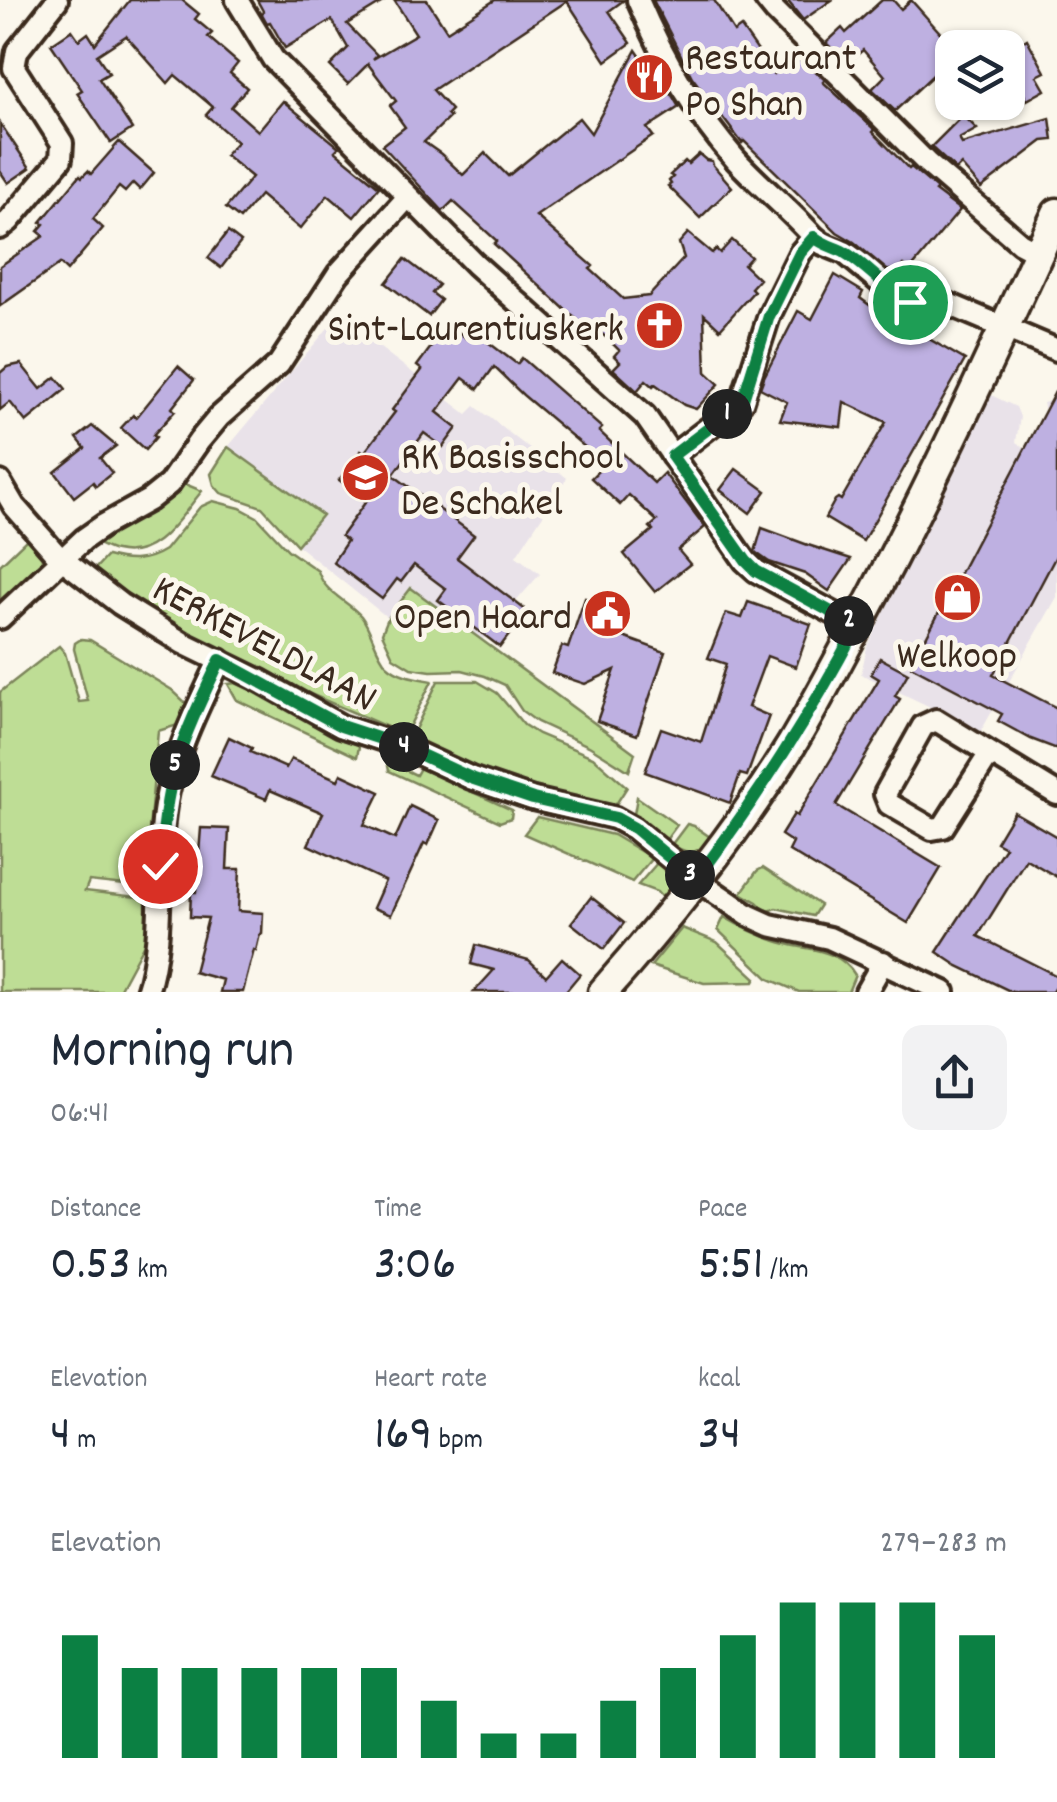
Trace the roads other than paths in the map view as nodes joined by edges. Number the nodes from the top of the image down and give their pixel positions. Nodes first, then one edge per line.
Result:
1 (57, 0) edge
2 (237, 0) edge
3 (638, 0) edge
4 (766, 0) edge
5 (408, 197) junction
6 (1057, 213) edge
7 (0, 228) edge
8 (814, 237) junction
9 (1039, 253) junction
10 (1004, 329) junction
11 (1057, 350) edge
12 (672, 456) junction
13 (0, 482) edge
14 (64, 560) junction
15 (0, 618) edge
16 (857, 626) junction
17 (220, 660) junction
18 (990, 754) junction
19 (1057, 794) edge
20 (696, 880) junction
21 (883, 962) junction
22 (147, 992) edge
23 (603, 992) edge
24 (866, 992) edge
25 (944, 992) edge

1 - 7 street
2 - 5 street
3 - 8 street
4 - 9 street
5 - 12 street
5 - 14 street
6 - 9 street
8 - 10 street
8 - 12 street
9 - 10 street
10 - 11 street
10 - 16 street
12 - 16 street
13 - 14 street, KERKEVELDLAAN
14 - 15 street
14 - 17 street, KERKEVELDLAAN
16 - 20 street
17 - 20 street, KERKEVELDLAAN
17 - 22 street
18 - 18 street
18 - 19 street
20 - 21 street, KERKEVELDLAAN
20 - 23 street
21 - 24 street
21 - 25 street, KERKEVELDLAAN

